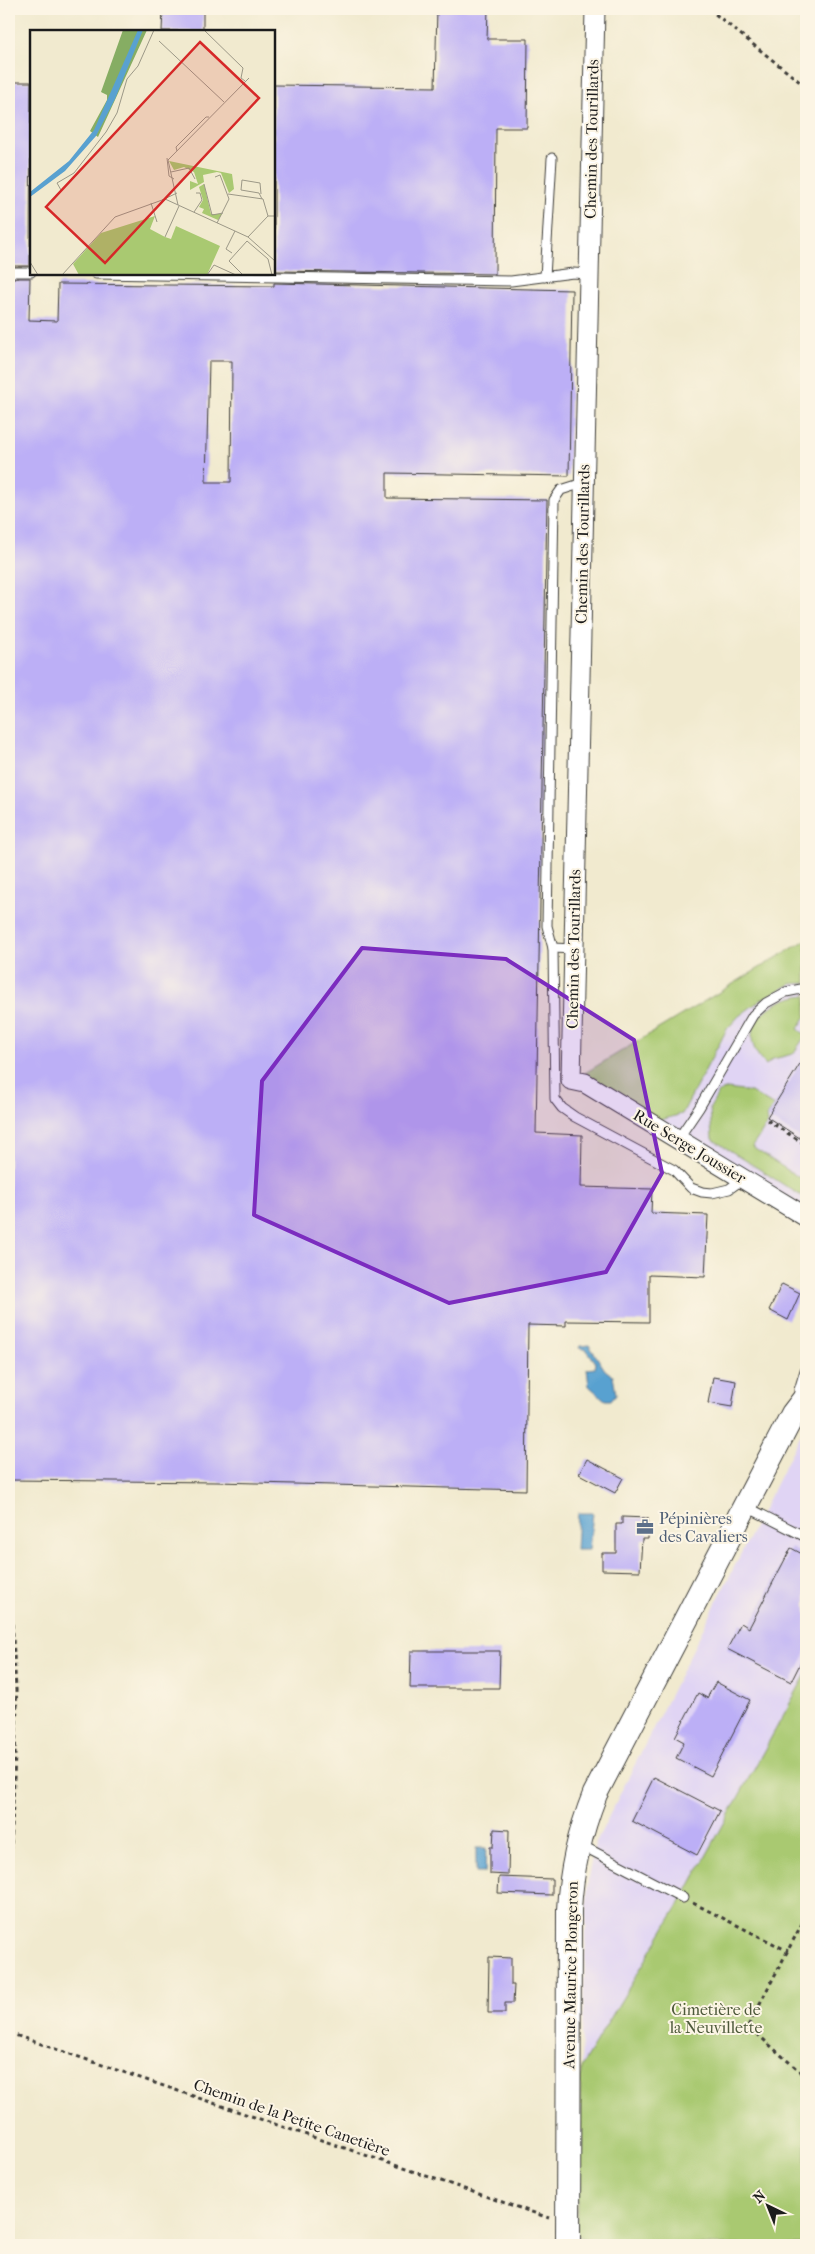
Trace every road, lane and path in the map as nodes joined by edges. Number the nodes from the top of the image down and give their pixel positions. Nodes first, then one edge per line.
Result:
1 (595, 9) edge
2 (710, 9) edge
3 (806, 87) edge
4 (552, 158) dead end
5 (9, 272) edge
6 (30, 272) edge
7 (588, 274) junction
8 (155, 275) edge
9 (545, 277) junction
10 (583, 483) junction
11 (553, 948) junction
12 (573, 949) junction
13 (806, 988) edge
14 (571, 1080) joint
15 (767, 1120) dead end
16 (678, 1139) junction
17 (806, 1146) edge
18 (743, 1179) junction
19 (806, 1217) edge
20 (806, 1367) edge
21 (803, 1401) edge
22 (744, 1506) junction
23 (806, 1537) edge
24 (9, 1568) edge
25 (578, 1844) junction
26 (9, 1898) edge
27 (683, 1898) joint
28 (806, 1916) edge
29 (788, 1951) junction
30 (9, 2034) edge
31 (806, 2077) edge
32 (568, 2235) edge

1 - 7 street, Chemin des Tourillards
2 - 3 path
4 - 9 lane
5 - 6 lane
7 - 9 lane
7 - 10 street, Chemin des Tourillards
8 - 9 lane
10 - 11 lane
10 - 12 street, Chemin des Tourillards
11 - 12 lane
11 - 18 lane
12 - 14 street, Chemin des Tourillards
13 - 16 lane
14 - 16 street, Rue Serge Joussier
15 - 17 path
16 - 18 street, Rue Serge Joussier
18 - 19 street, Rue Serge Joussier
20 - 21 lane
21 - 22 street, Avenue Maurice Plongeron
22 - 23 lane
22 - 25 street, Avenue Maurice Plongeron
24 - 26 path
25 - 27 lane
25 - 32 street, Avenue Maurice Plongeron
27 - 29 path
28 - 29 path
29 - 31 path
30 - 32 path, Chemin de la Petite Canetière

